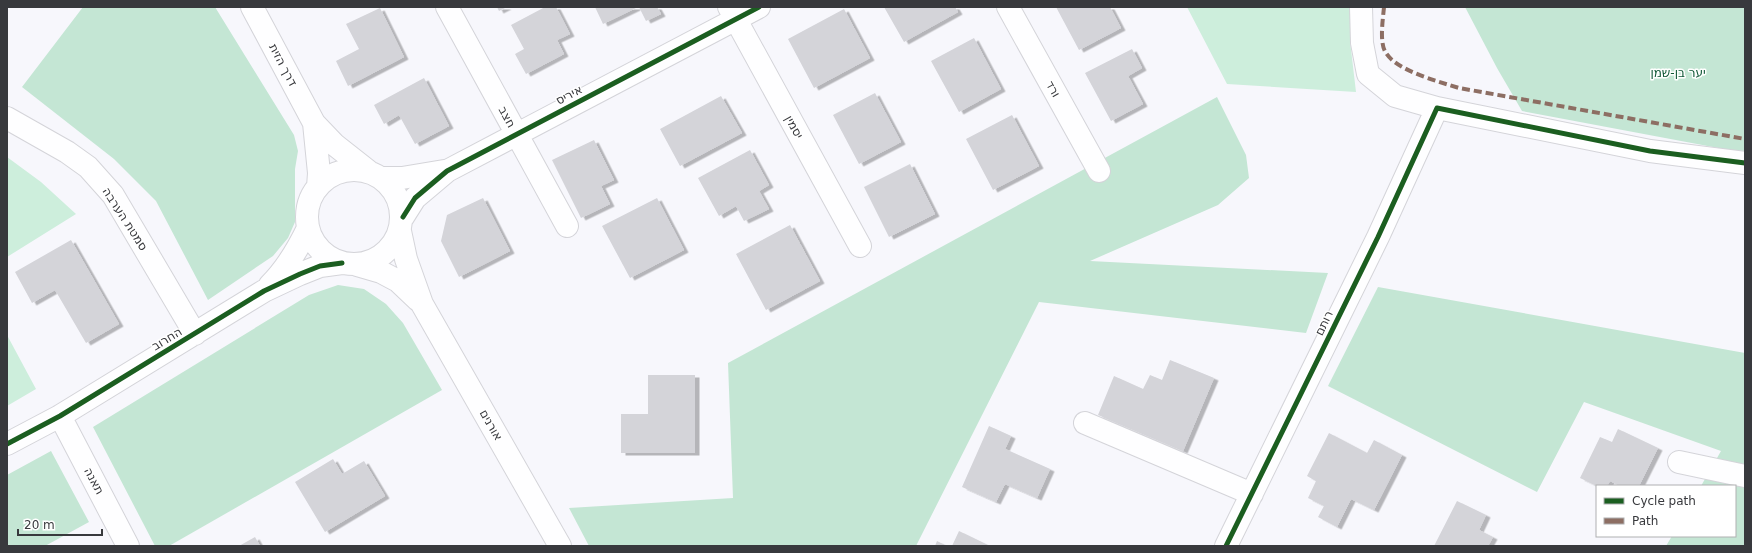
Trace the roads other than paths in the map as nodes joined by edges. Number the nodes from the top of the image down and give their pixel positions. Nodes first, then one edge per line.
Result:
1 (252, 7) edge
2 (447, 7) edge
3 (759, 7) edge
4 (1008, 7) edge
5 (1362, 7) edge
6 (732, 13) edge
7 (1437, 108) junction
8 (7, 118) edge
9 (314, 122) junction
10 (517, 134) junction
11 (1745, 163) edge
12 (447, 171) junction
13 (1099, 171) dead end
14 (375, 175) junction
15 (318, 187) junction
16 (401, 224) junction
17 (567, 226) dead end
18 (308, 228) junction
19 (860, 246) dead end
20 (350, 264) junction
21 (264, 291) junction
22 (422, 304) junction
23 (195, 334) junction
24 (60, 416) junction
25 (1085, 423) dead end
26 (7, 444) edge
27 (1680, 462) dead end
28 (1745, 476) edge
29 (1252, 494) junction
30 (122, 544) edge
31 (560, 546) edge
32 (1226, 546) edge

1 - 9 street, דרך הזית
2 - 10 street, חצב
3 - 6 street, איריס
4 - 13 street, ורד
5 - 7 street
6 - 10 street, איריס
6 - 19 street, יסמין
7 - 11 street
7 - 29 street, רותם
8 - 23 street, סמטת הערבה
9 - 14 street, דרך הזית
9 - 15 street, דרך הזית
10 - 12 street, איריס
10 - 17 street, חצב
12 - 14 street, איריס
12 - 16 street, איריס
14 - 15 street
14 - 16 street
15 - 18 street
16 - 20 street
16 - 22 street, אורנים
18 - 20 street
18 - 21 street, החרוב
20 - 21 street, החרוב
20 - 22 street, אורנים
21 - 23 street, החרוב
22 - 31 street, אורנים
23 - 24 street, החרוב
24 - 26 street, החרוב
24 - 30 street, תאנה
25 - 29 street
27 - 28 street
29 - 32 street, רותם

